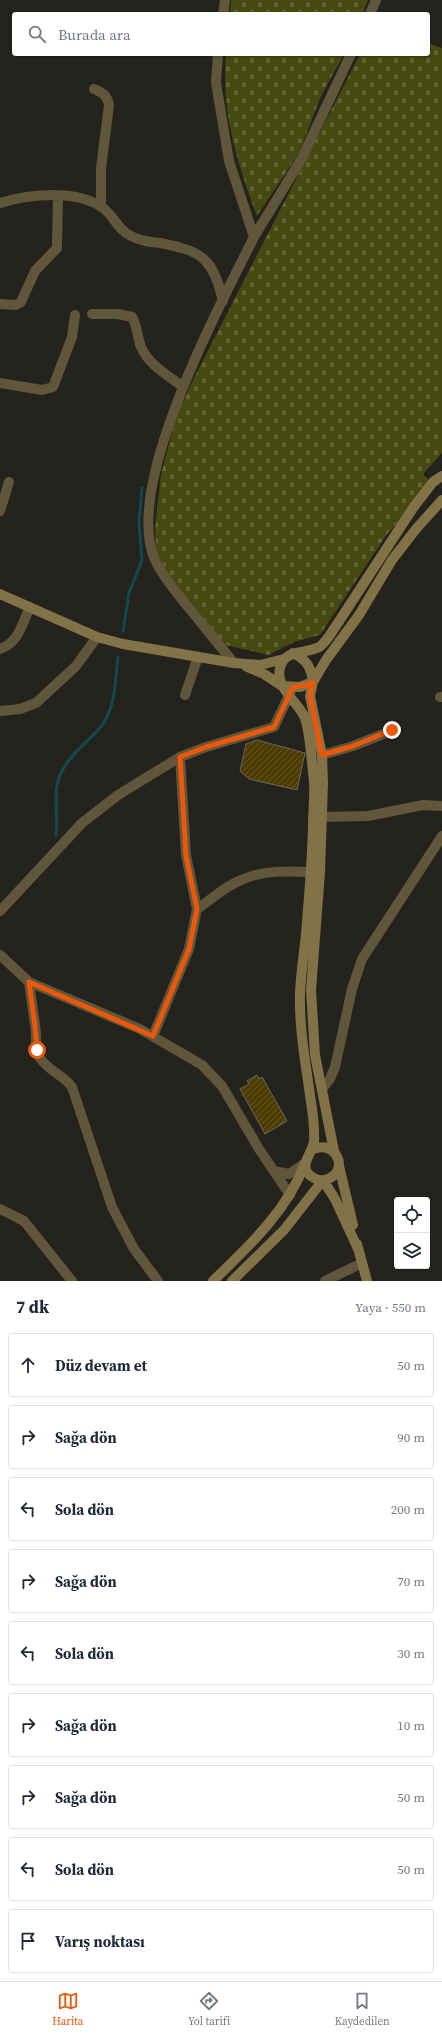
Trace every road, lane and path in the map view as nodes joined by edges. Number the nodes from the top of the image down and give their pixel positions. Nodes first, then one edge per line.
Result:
1 (225, 0) edge
2 (376, 0) edge
3 (223, 12) edge
4 (371, 12) edge
5 (218, 56) edge
6 (350, 56) edge
7 (94, 89) dead end
8 (58, 196) junction
9 (0, 203) edge
10 (101, 206) junction
11 (254, 237) junction
12 (223, 300) junction
13 (0, 304) edge
14 (92, 314) dead end
15 (75, 315) dead end
16 (0, 383) edge
17 (182, 386) junction
18 (442, 476) edge
19 (9, 482) dead end
20 (442, 500) edge
21 (0, 510) edge
22 (0, 594) edge
23 (30, 607) junction
24 (96, 637) junction
25 (0, 649) edge
26 (293, 653) junction
27 (198, 657) junction
28 (284, 659) junction
29 (234, 663) junction
30 (313, 682) junction
31 (282, 686) junction
32 (291, 691) junction
33 (185, 695) dead end
34 (0, 711) edge
35 (392, 730) dead end
36 (322, 755) junction
37 (180, 757) junction
38 (442, 806) edge
39 (322, 817) junction
40 (442, 836) edge
41 (312, 872) junction
42 (197, 909) junction
43 (0, 911) edge
44 (0, 955) edge
45 (29, 982) junction
46 (153, 1036) junction
47 (322, 1089) junction
48 (314, 1149) junction
49 (334, 1151) junction
50 (305, 1163) junction
51 (339, 1166) junction
52 (274, 1171) junction
53 (323, 1180) junction
54 (290, 1195) junction
55 (0, 1209) edge
56 (359, 1251) junction
57 (362, 1263) junction
58 (72, 1281) edge
59 (158, 1281) edge
60 (213, 1281) edge
61 (232, 1281) edge
62 (325, 1281) edge
63 (367, 1281) edge

1 - 3 street
2 - 4 street
5 - 11 street
6 - 11 street
7 - 10 street
8 - 9 street
8 - 10 street
8 - 13 street
10 - 12 street
11 - 12 street
12 - 17 street
14 - 17 street
15 - 16 street
17 - 29 street
18 - 26 main road
19 - 21 street
20 - 30 main road
22 - 23 main road
23 - 24 main road
23 - 25 street
24 - 27 main road
24 - 34 street
26 - 28 main road
26 - 30 main road
27 - 29 main road
27 - 33 street
28 - 29 main road
28 - 31 main road
29 - 31 main road
30 - 32 main road
30 - 36 main road
31 - 32 main road
32 - 37 street
32 - 41 main road
35 - 36 street
36 - 39 main road
37 - 42 street
37 - 43 street
38 - 39 street
39 - 47 main road
40 - 47 street
41 - 42 street
41 - 48 main road
42 - 46 street
44 - 45 street
45 - 46 street
45 - 59 street
46 - 52 street
47 - 49 main road
48 - 49 main road
48 - 50 main road
49 - 51 main road
50 - 52 street
50 - 53 main road
50 - 54 main road
51 - 53 main road
51 - 56 main road
52 - 54 street
53 - 56 main road
53 - 61 main road
54 - 60 main road
55 - 58 street
56 - 57 main road
57 - 62 street
57 - 63 main road

